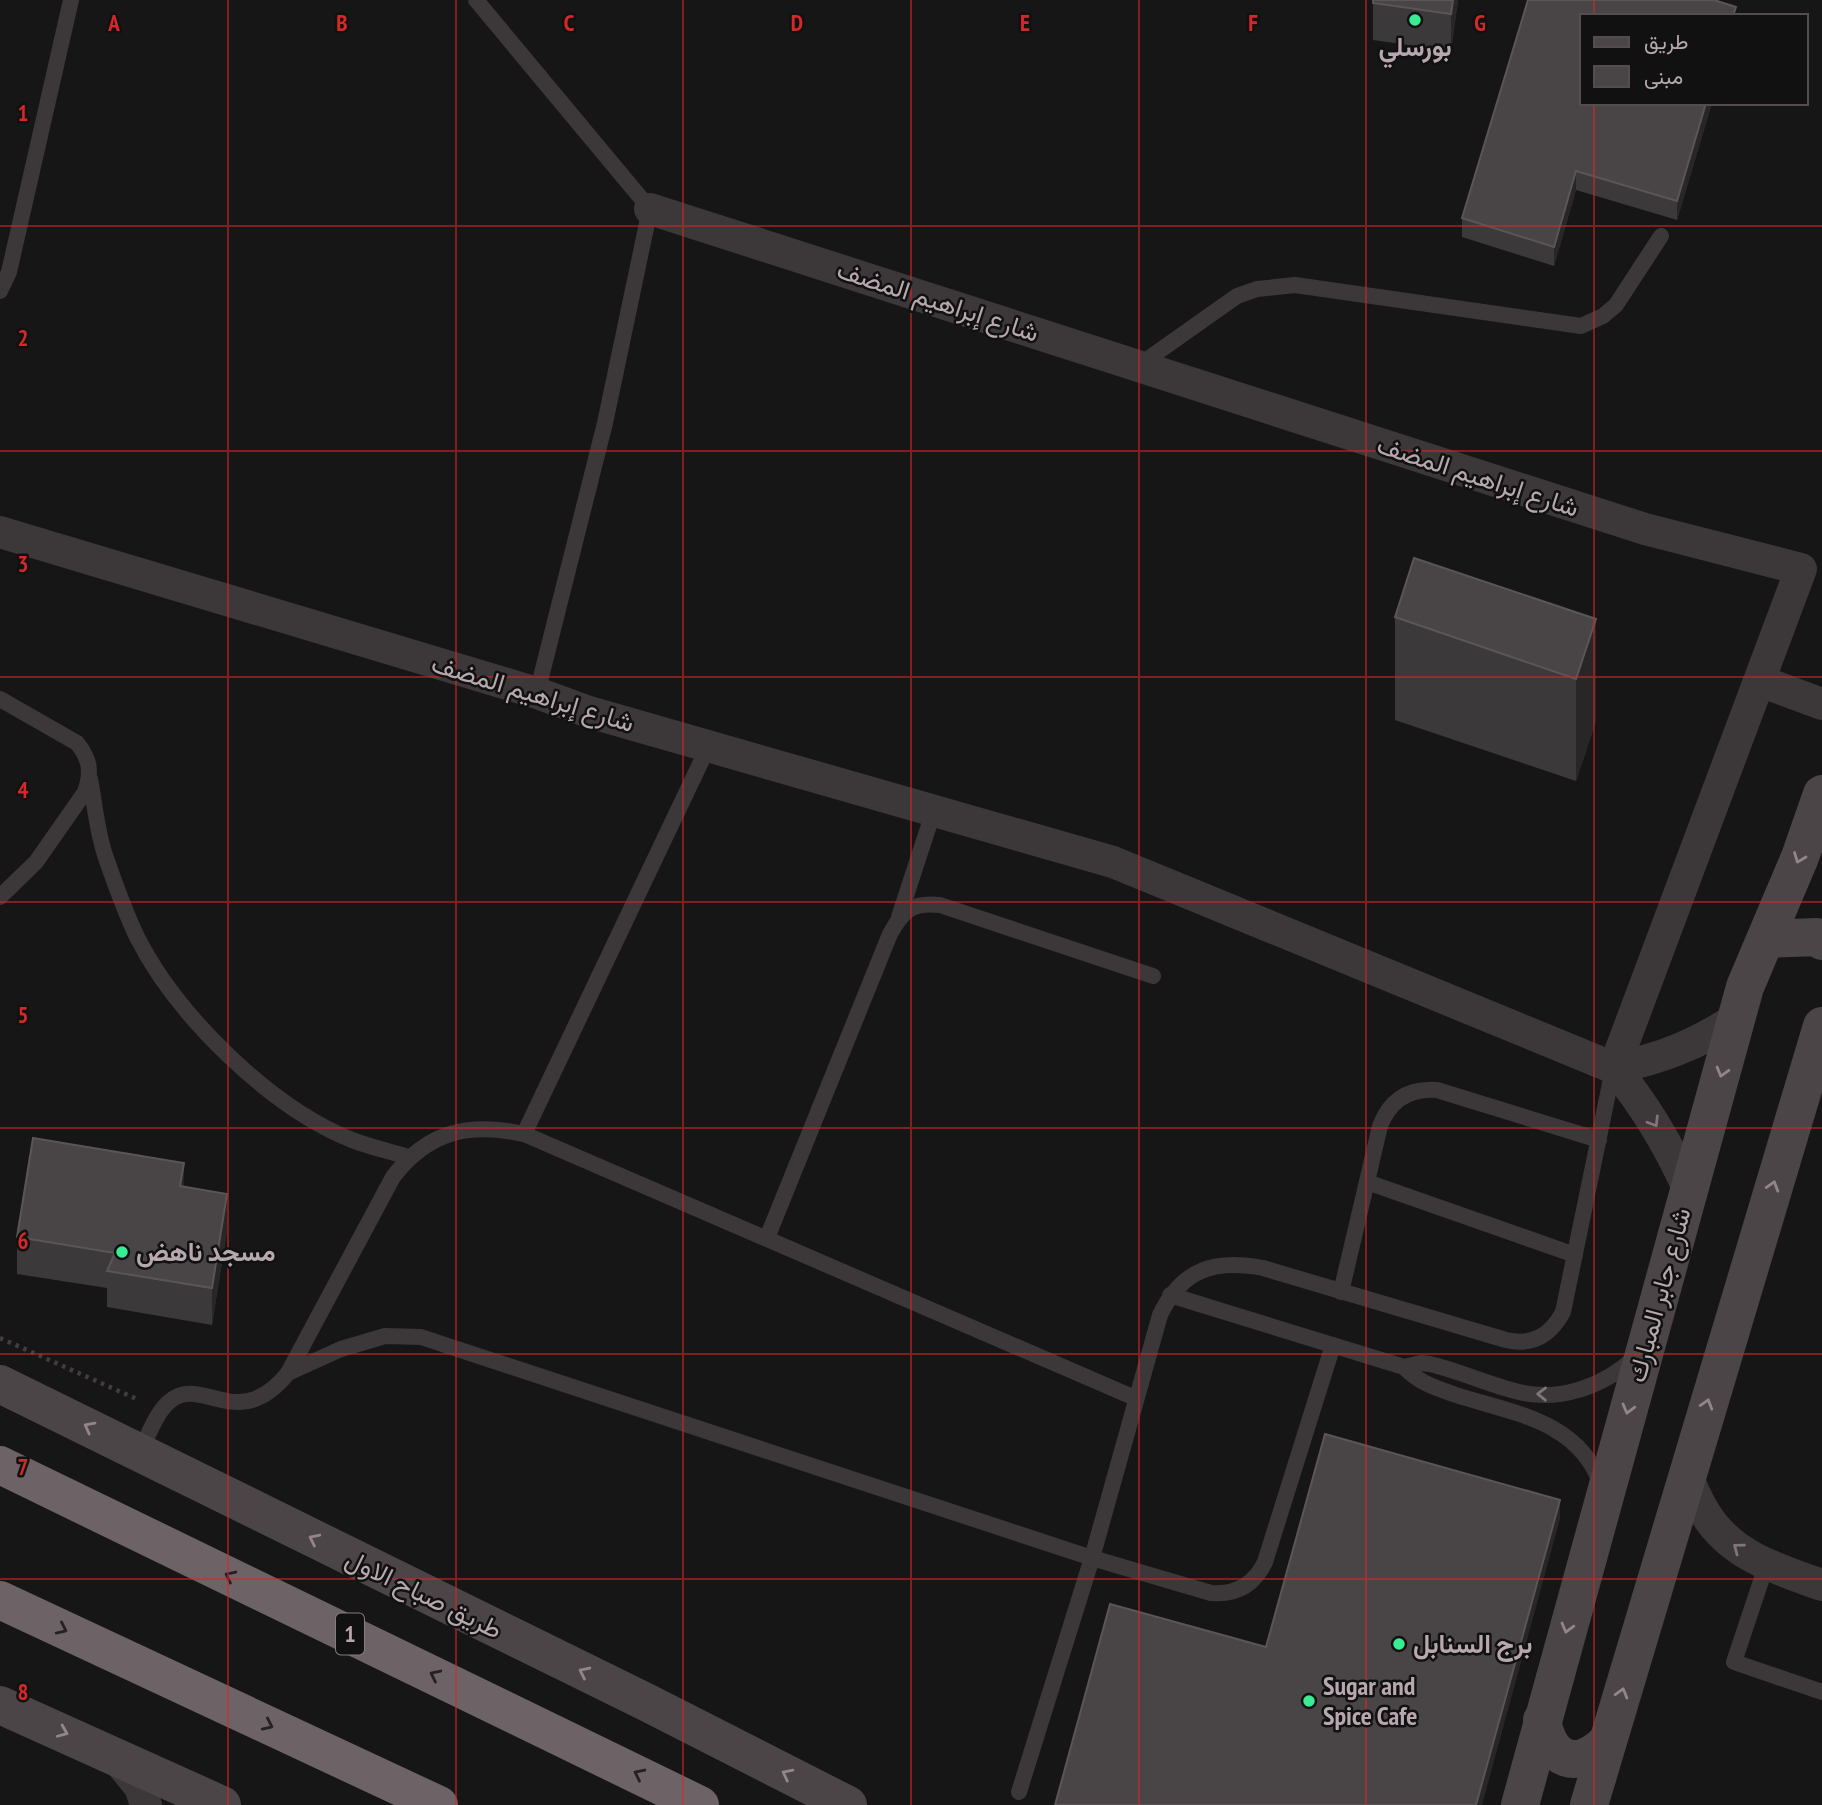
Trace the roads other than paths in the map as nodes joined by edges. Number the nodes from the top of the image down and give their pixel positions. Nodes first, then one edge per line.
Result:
1 (71, 0) edge
2 (476, 0) edge
3 (650, 209) junction
4 (1661, 236) dead end
5 (0, 290) edge
6 (1138, 366) junction
7 (0, 532) edge
8 (1760, 681) junction
9 (537, 693) junction
10 (0, 699) edge
11 (1822, 704) edge
12 (709, 745) junction
13 (90, 779) junction
14 (1822, 794) edge
15 (934, 810) junction
16 (0, 897) edge
17 (898, 919) junction
18 (1766, 939) junction
19 (1822, 940) edge
20 (1153, 976) dead end
21 (1738, 1017) junction
22 (1822, 1026) edge
23 (1614, 1068) junction
24 (524, 1134) junction
25 (1599, 1140) junction
26 (408, 1157) junction
27 (1367, 1182) junction
28 (1688, 1188) junction
29 (767, 1238) junction
30 (1575, 1255) junction
31 (1341, 1292) junction
32 (1170, 1295) junction
33 (1333, 1345) junction
34 (1644, 1347) junction
35 (1404, 1367) junction
36 (288, 1373) junction
37 (0, 1384) edge
38 (1135, 1398) junction
39 (139, 1453) junction
40 (0, 1465) edge
41 (1686, 1474) junction
42 (1604, 1494) junction
43 (1092, 1558) junction
44 (1766, 1566) junction
45 (1822, 1585) edge
46 (0, 1600) edge
47 (1822, 1692) edge
48 (0, 1705) edge
49 (1542, 1720) junction
50 (1607, 1742) junction
51 (113, 1754) junction
52 (1019, 1792) dead end
53 (146, 1805) edge
54 (222, 1805) edge
55 (439, 1805) edge
56 (700, 1805) edge
57 (848, 1805) edge
58 (1520, 1805) edge
59 (1589, 1805) edge

1 - 5 lane
2 - 3 lane
3 - 6 street, شارع إبراهيم المضف
3 - 9 lane
4 - 6 lane
6 - 8 street, شارع إبراهيم المضف
7 - 9 street, شارع إبراهيم المضف
8 - 11 street
8 - 23 street, شارع إبراهيم المضف
9 - 12 street, شارع إبراهيم المضف
10 - 13 lane
12 - 15 street, شارع إبراهيم المضف
12 - 24 lane
13 - 16 lane
13 - 26 lane
14 -> 18 main road, شارع جابر المبارك
15 - 17 lane
15 - 23 street, شارع إبراهيم المضف
17 - 20 lane
17 - 29 lane
18 - 19 main road
18 - 21 main road, شارع جابر المبارك
21 - 23 street
21 -> 28 main road, شارع جابر المبارك
41 -> 22 main road
23 - 25 lane
23 -> 28 street
24 - 26 lane
24 - 29 lane
25 - 27 lane
25 - 30 lane
26 - 36 lane
27 - 30 lane
27 - 31 lane
28 - 34 main road, شارع جابر المبارك
29 - 38 lane
30 - 31 lane
31 - 32 lane
32 - 33 lane
32 - 38 lane
33 - 35 lane
33 - 43 lane
34 -> 35 lane
34 -> 42 main road, شارع جابر المبارك
35 - 42 lane
36 - 39 lane
36 - 43 lane
39 -> 37 main road, طريق صباح الاول
38 - 43 lane
57 -> 39 main road, طريق صباح الاول
56 -> 40 highway, 1
44 -> 41 street
50 -> 41 main road
42 -> 49 main road, شارع جابر المبارك
43 - 52 lane
44 - 45 street
44 - 47 lane
46 -> 55 highway
48 -> 51 main road
49 - 50 main road
49 - 58 main road, شارع جابر المبارك
50 - 59 main road
51 - 53 street
51 - 54 main road

